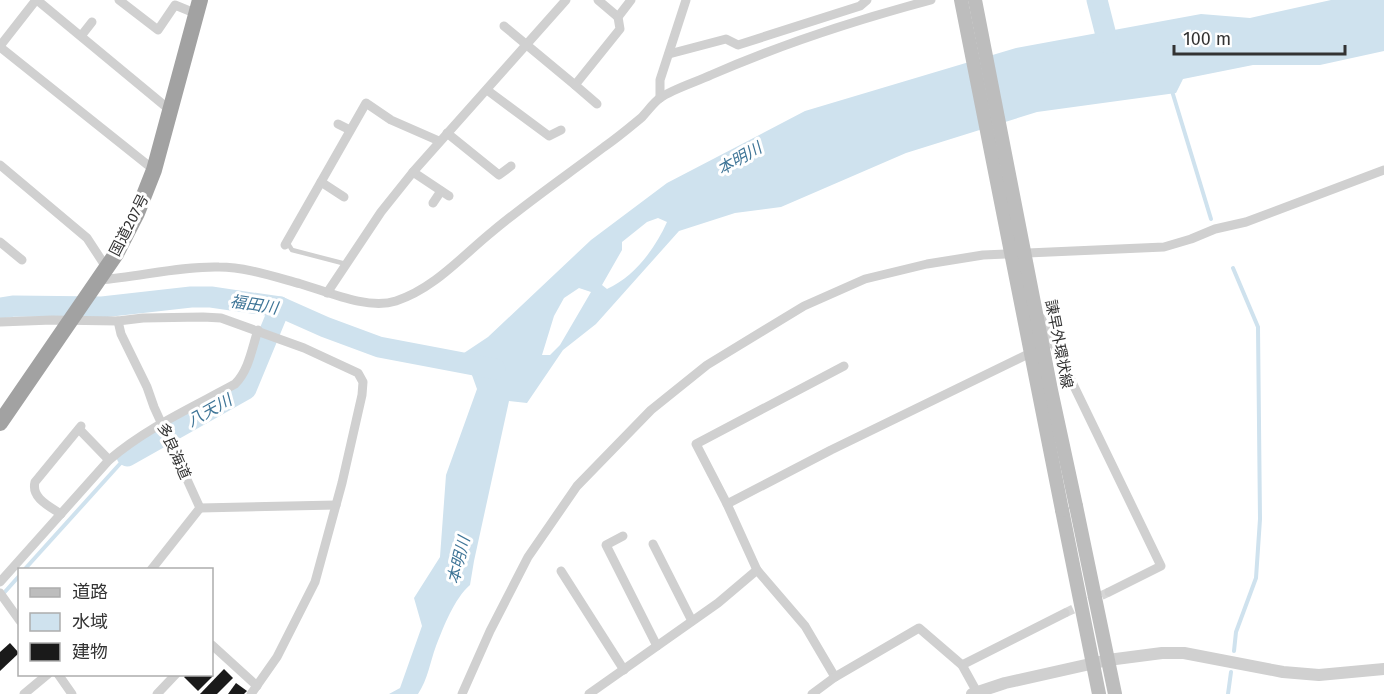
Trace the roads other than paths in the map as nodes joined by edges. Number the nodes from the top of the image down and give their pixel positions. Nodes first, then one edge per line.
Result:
1 (37, 0) edge
2 (119, 0) edge
3 (566, 0) edge
4 (598, 0) edge
5 (631, 0) edge
6 (686, 0) edge
7 (867, 0) edge
8 (931, 0) edge
9 (962, 0) edge
10 (975, 0) edge
11 (198, 7) edge
12 (618, 17) junction
13 (92, 22) dead end
14 (504, 26) dead end
15 (81, 36) junction
16 (528, 45) junction
17 (0, 46) edge
18 (669, 54) junction
19 (575, 85) junction
20 (487, 90) junction
21 (660, 98) junction
22 (597, 104) dead end
23 (171, 111) junction
24 (338, 124) dead end
25 (350, 130) junction
26 (561, 130) dead end
27 (447, 133) junction
28 (439, 141) junction
29 (0, 165) edge
30 (511, 166) dead end
31 (154, 170) junction
32 (1384, 170) edge
33 (413, 172) junction
34 (321, 183) junction
35 (344, 197) dead end
36 (433, 203) dead end
37 (0, 242) edge
38 (286, 244) joint
39 (22, 260) dead end
40 (346, 264) junction
41 (98, 278) junction
42 (327, 293) junction
43 (1033, 301) dead end
44 (71, 317) junction
45 (118, 321) junction
46 (0, 322) edge
47 (258, 330) junction
48 (1053, 342) junction
49 (844, 366) dead end
50 (0, 423) edge
51 (162, 424) junction
52 (109, 460) junction
53 (727, 504) junction
54 (336, 505) junction
55 (200, 508) junction
56 (61, 514) junction
57 (623, 536) dead end
58 (653, 544) dead end
59 (153, 568) edge
60 (757, 570) junction
61 (561, 571) dead end
62 (0, 582) edge
63 (1109, 592) tunnel mouth
64 (0, 593) edge
65 (1065, 613) tunnel mouth
66 (18, 618) edge
67 (692, 621) junction
68 (213, 646) edge
69 (657, 646) junction
70 (1108, 660) junction
71 (1092, 664) junction
72 (962, 665) junction
73 (1384, 669) edge
74 (624, 670) junction
75 (47, 676) edge
76 (59, 676) edge
77 (175, 676) edge
78 (835, 677) junction
79 (254, 690) edge
80 (592, 693) edge
81 (24, 694) edge
82 (72, 694) edge
83 (157, 694) edge
84 (462, 694) edge
85 (812, 694) edge
86 (976, 694) edge
87 (1099, 694) edge
88 (1115, 694) edge

1 - 15 street
1 - 17 street
2 - 11 street
3 - 16 street
4 - 12 street
5 - 12 street
6 - 18 street
7 - 18 street
8 - 21 street
9 - 71 main road, 諫早外環状線, bridge
10 - 70 main road, 諫早外環状線, bridge
11 - 23 highway, 国道207号
12 - 19 street
13 - 15 street
14 - 16 street
15 - 23 street
16 - 19 street
16 - 20 street
17 - 31 street
18 - 21 street
19 - 22 street
20 - 26 street
20 - 27 street
21 - 42 street
23 - 31 highway, 国道207号
24 - 25 street
25 - 28 street
25 - 34 street
27 - 28 street
27 - 30 street
28 - 33 street
29 - 41 street
31 - 41 highway, 国道207号
32 - 84 street
33 - 36 street
33 - 40 street
34 - 35 street
34 - 38 street
37 - 39 street
38 - 40 lane
40 - 42 street
41 - 42 street
41 - 44 highway, 国道207号
43 - 48 street
44 - 45 street
44 - 46 street
44 - 50 highway, 国道207号
45 - 47 street
45 - 51 street, 多良海道
47 - 51 street
47 - 54 street
48 - 53 street
48 - 63 street
49 - 53 street
51 - 52 street
51 - 55 street, 多良海道
52 - 56 street
52 - 56 street
53 - 60 street
54 - 55 street
54 - 79 street
55 - 59 street
56 - 62 street
57 - 69 street
58 - 67 street
60 - 67 street
60 - 78 street
61 - 74 street
64 - 66 street
65 - 72 street
67 - 69 street
68 - 79 street
69 - 74 street
70 - 71 street
70 - 73 street
70 - 88 main road, 諫早外環状線
71 - 86 street
71 - 87 main road, 諫早外環状線
72 - 78 street
72 - 86 street
74 - 80 street
75 - 81 street
76 - 82 street
77 - 83 street
78 - 85 street

